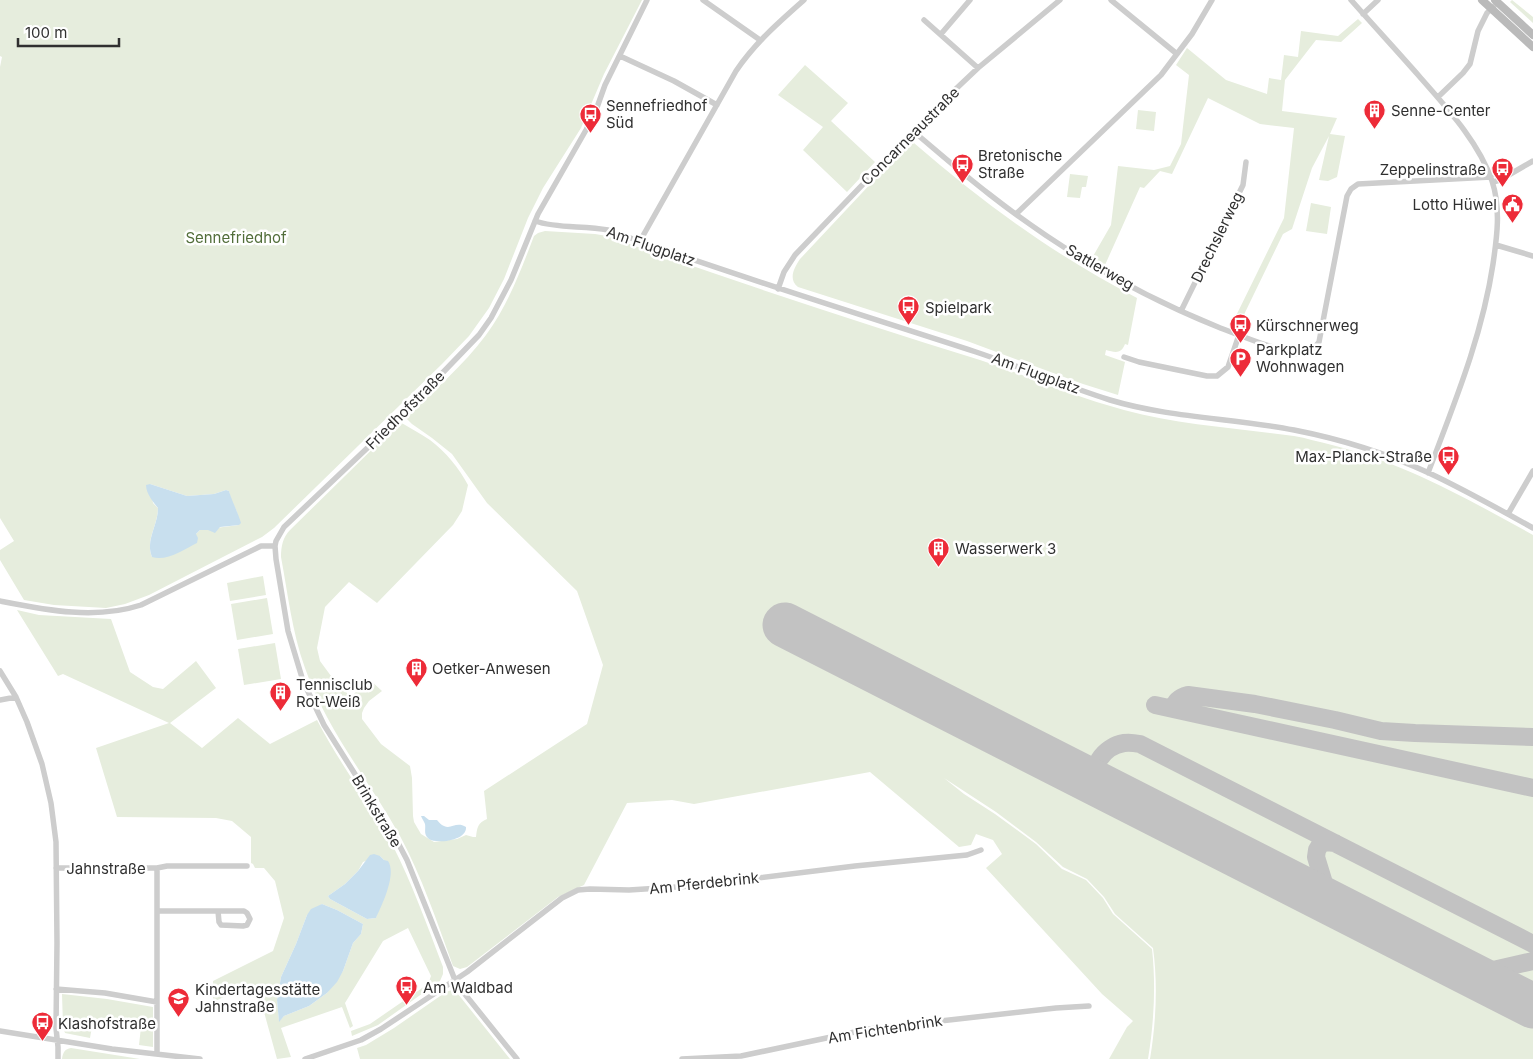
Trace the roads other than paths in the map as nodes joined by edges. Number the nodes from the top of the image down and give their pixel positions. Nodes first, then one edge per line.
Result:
1 (647, 0) edge
2 (703, 0) edge
3 (804, 0) edge
4 (970, 0) edge
5 (1060, 0) edge
6 (1111, 0) edge
7 (1212, 0) edge
8 (1351, 0) edge
9 (1378, 0) edge
10 (1482, 0) edge
11 (1496, 1) edge
12 (1491, 9) junction
13 (1363, 14) junction
14 (924, 20) dead end
15 (941, 34) junction
16 (1533, 35) edge
17 (760, 40) junction
18 (1533, 47) edge
19 (1177, 54) junction
20 (620, 56) junction
21 (978, 68) junction
22 (1438, 97) junction
23 (717, 105) junction
24 (913, 131) junction
25 (1533, 161) edge
26 (1246, 162) dead end
27 (1492, 180) junction
28 (1016, 214) junction
29 (535, 221) junction
30 (640, 242) junction
31 (1496, 245) junction
32 (1533, 256) edge
33 (778, 289) junction
34 (1181, 311) junction
35 (1239, 335) junction
36 (1124, 357) dead end
37 (1533, 471) edge
38 (1428, 473) junction
39 (1508, 514) junction
40 (1533, 528) edge
41 (275, 546) junction
42 (0, 601) edge
43 (0, 671) edge
44 (16, 697) junction
45 (0, 700) edge
46 (981, 850) dead end
47 (246, 866) dead end
48 (56, 868) junction
49 (157, 868) junction
50 (157, 911) junction
51 (218, 911) junction
52 (455, 980) junction
53 (56, 989) junction
54 (157, 1002) junction
55 (1088, 1006) dead end
56 (0, 1031) edge
57 (57, 1040) junction
58 (157, 1054) junction
59 (58, 1059) edge
60 (200, 1059) edge
61 (305, 1059) edge
62 (517, 1059) edge
63 (682, 1059) edge

1 - 20 street, Friedhofstraße
2 - 17 street
3 - 17 street
4 - 15 street
5 - 21 street, Concarneaustraße
6 - 19 street
7 - 19 street
8 - 13 street
9 - 13 street
10 - 12 main road
11 - 12 street
11 - 16 main road
12 - 18 main road
12 - 22 street
13 - 22 street
14 - 15 street
15 - 21 street
17 - 23 street
19 - 28 street
20 - 23 street
20 - 29 street, Friedhofstraße
21 - 24 street, Concarneaustraße
22 - 27 street
23 - 30 street
24 - 28 street, Sattlerweg
24 - 33 street, Concarneaustraße
25 - 27 street
26 - 34 street, Drechslerweg
27 - 31 street
27 - 35 street, Sattlerweg
28 - 34 street, Sattlerweg
29 - 30 street, Am Flugplatz
29 - 41 street, Friedhofstraße
30 - 33 street, Am Flugplatz
31 - 32 street
31 - 38 street
33 - 38 street, Am Flugplatz
34 - 35 street, Sattlerweg
35 - 36 street
37 - 39 street
38 - 39 street, Am Flugplatz
39 - 40 street, Am Flugplatz
41 - 42 street
41 - 52 street, Brinkstraße
43 - 44 street
44 - 45 street
44 - 48 street
46 - 52 street, Am Pferdebrink
47 - 49 street, Jahnstraße
48 - 49 street, Jahnstraße
48 - 53 street
49 - 50 street, Jahnstraße
50 - 51 street
50 - 54 street, Jahnstraße
51 - 51 street
52 - 61 street
52 - 62 street, Brinkstraße
53 - 54 street
53 - 57 street
54 - 58 street, Jahnstraße
55 - 63 street, Am Fichtenbrink
56 - 57 street
57 - 58 street
57 - 59 street
58 - 60 street

